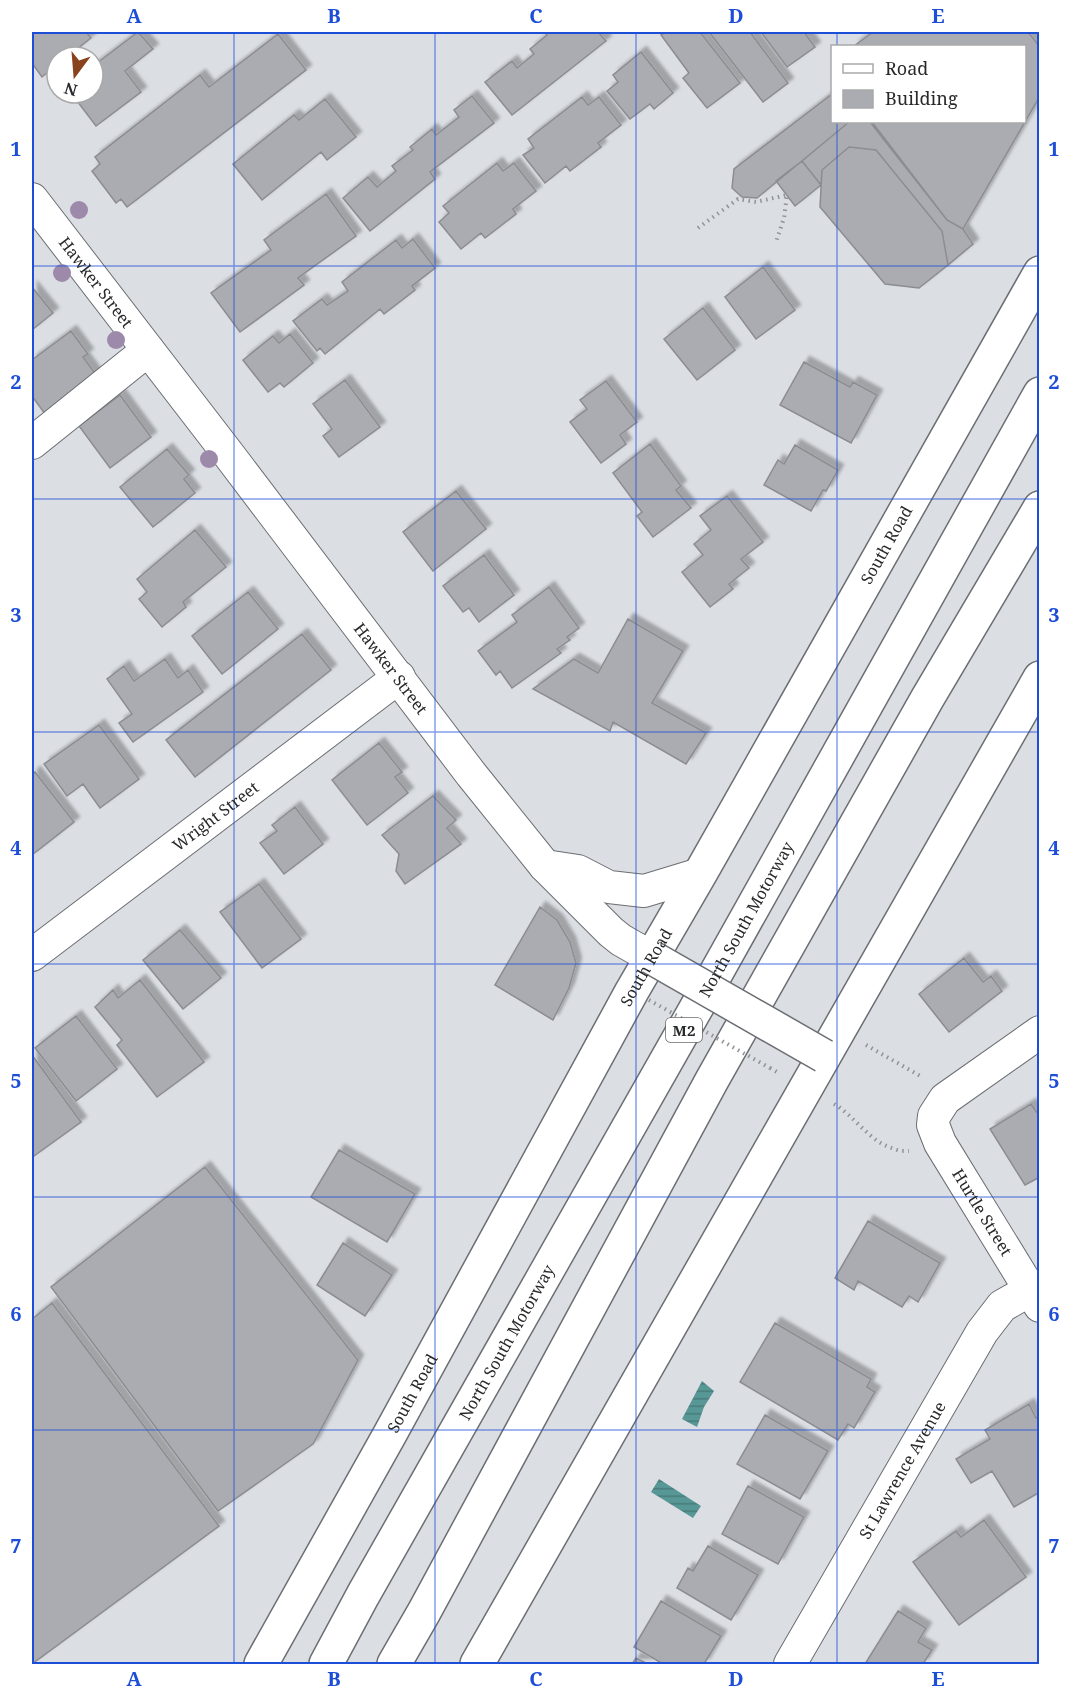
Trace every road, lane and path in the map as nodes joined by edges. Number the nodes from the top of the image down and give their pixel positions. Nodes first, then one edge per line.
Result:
1 (32, 199) edge
2 (698, 228) dead end
3 (776, 242) dead end
4 (1040, 273) edge
5 (148, 350) junction
6 (1040, 394) edge
7 (32, 443) edge
8 (1040, 508) edge
9 (399, 677) junction
10 (1040, 678) edge
11 (545, 866) junction
12 (700, 874) junction
13 (32, 955) edge
14 (651, 957) junction
15 (649, 1000) dead end
16 (1040, 1032) edge
17 (864, 1043) dead end
18 (824, 1056) junction
19 (770, 1068) dead end
20 (831, 1102) dead end
21 (939, 1107) junction
22 (946, 1152) junction
23 (1035, 1298) edge
24 (261, 1665) edge
25 (326, 1665) edge
26 (394, 1665) edge
27 (477, 1665) edge
28 (790, 1665) edge

1 - 5 street, Hawker Street
2 - 3 path
4 - 12 main road, South Road
5 - 7 street
5 - 9 street, Hawker Street
6 - 25 main road, North South Motorway / M2
8 - 26 main road
9 - 11 street, Hawker Street
9 - 13 street, Wright Street
10 - 18 main road
11 - 12 street
11 - 14 street, Hawker Street
12 - 14 main road, South Road
14 - 18 main road, Hawker Street, bridge
14 - 24 main road, South Road
15 - 19 path, bridge
16 - 21 street
17 - 21 path
18 - 27 main road
20 - 22 path
21 - 22 street, Hurtle Street
22 - 23 street, Hurtle Street
23 - 28 street, St Lawrence Avenue

